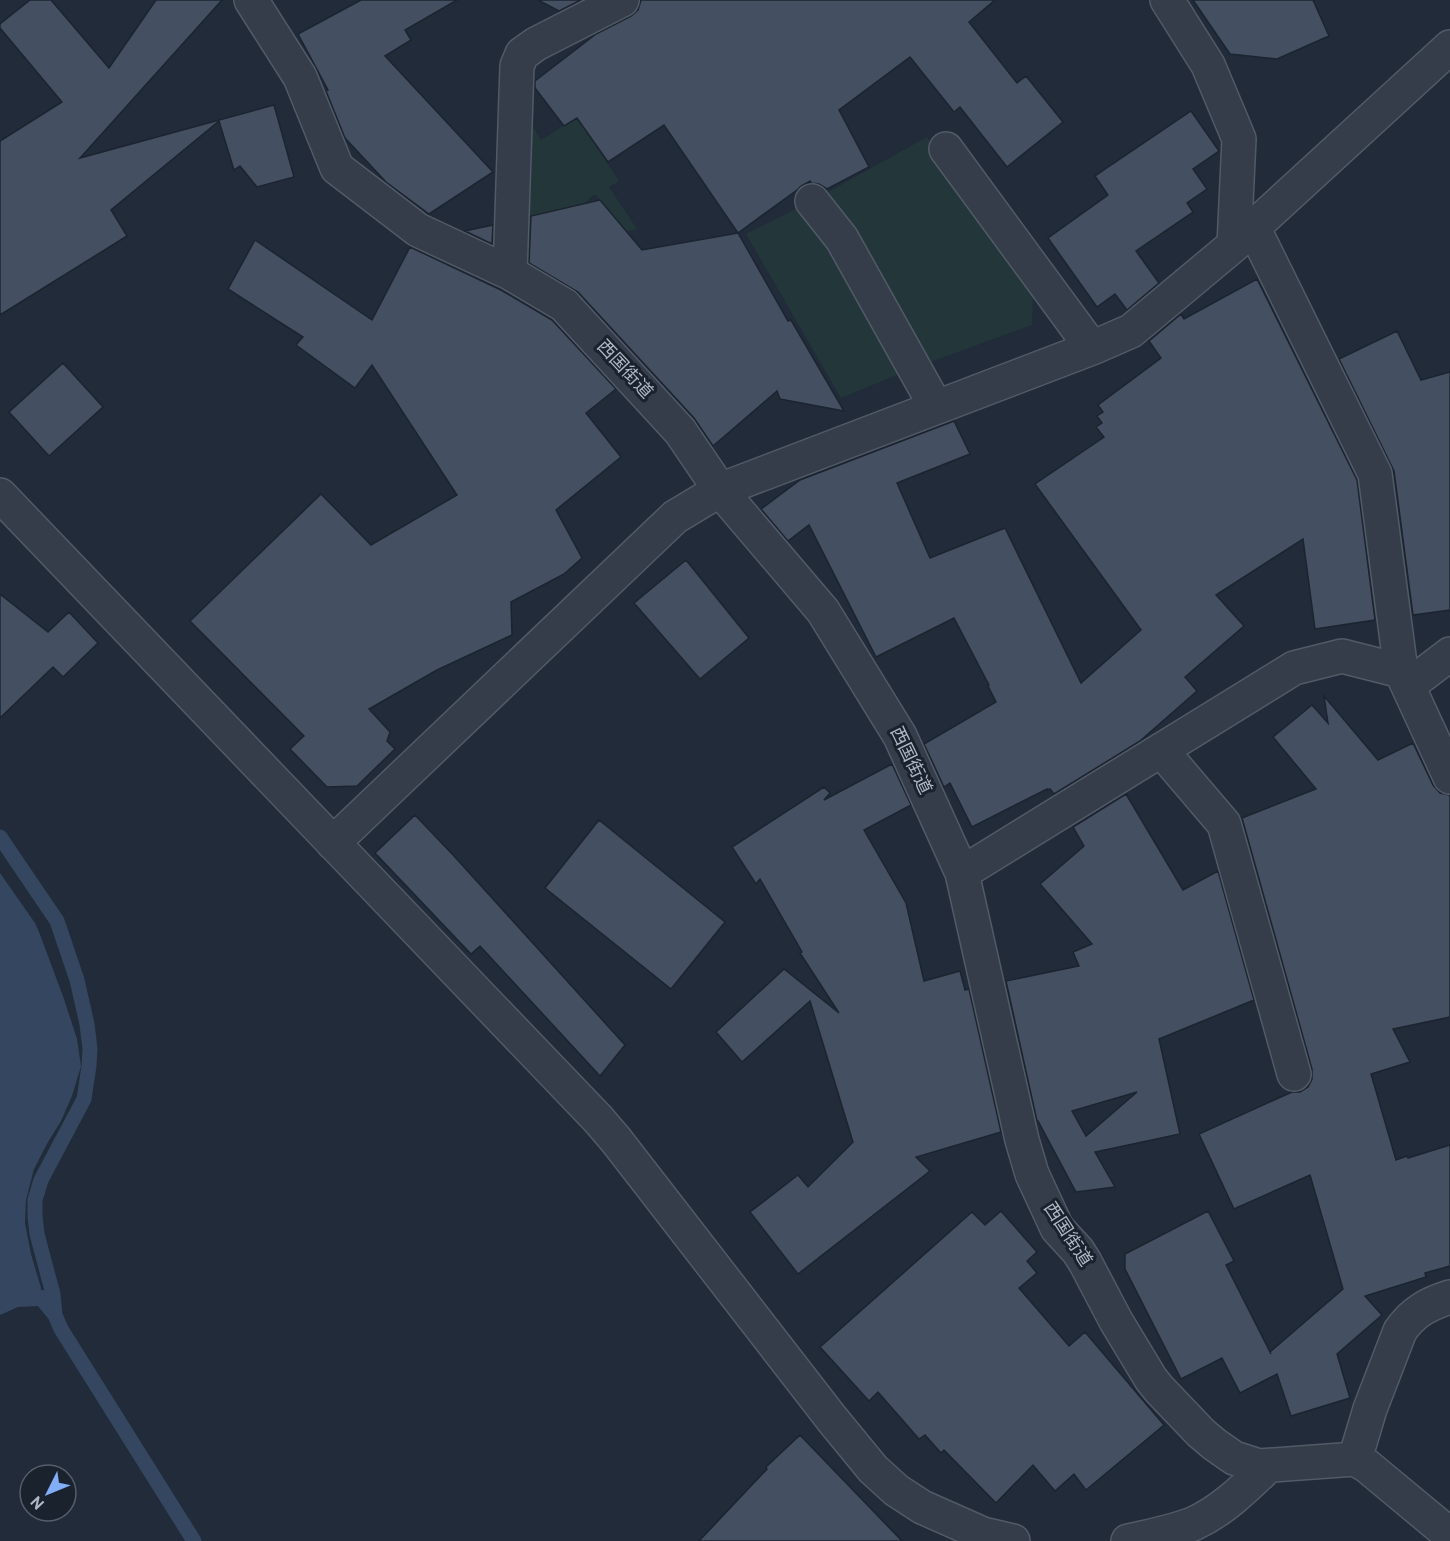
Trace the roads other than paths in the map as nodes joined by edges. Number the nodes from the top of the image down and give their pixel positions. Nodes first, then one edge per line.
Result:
1 (251, 0) edge
2 (622, 0) edge
3 (1167, 0) edge
4 (1450, 47) edge
5 (946, 149) dead end
6 (812, 201) dead end
7 (1244, 236) junction
8 (510, 273) junction
9 (1092, 348) junction
10 (936, 407) junction
11 (720, 490) junction
12 (0, 495) edge
13 (1450, 654) edge
14 (1405, 679) junction
15 (1161, 750) junction
16 (1450, 777) edge
17 (333, 843) junction
18 (962, 873) junction
19 (1294, 1074) dead end
20 (1450, 1297) edge
21 (1355, 1459) junction
22 (1268, 1466) junction
23 (1450, 1535) edge
24 (1013, 1541) edge
25 (1128, 1541) edge

1 - 8 street, 西国街道
2 - 8 street
3 - 7 street
4 - 7 street
5 - 9 street
6 - 10 street
7 - 9 street
7 - 14 street
8 - 11 street, 西国街道
9 - 10 street
10 - 11 street
11 - 17 street
11 - 18 street, 西国街道
12 - 17 street
13 - 14 street
14 - 15 street
14 - 16 street
15 - 18 street
15 - 19 street
17 - 24 street
18 - 22 street, 西国街道
20 - 21 street
21 - 22 street, 西国街道
21 - 23 street
22 - 25 street

